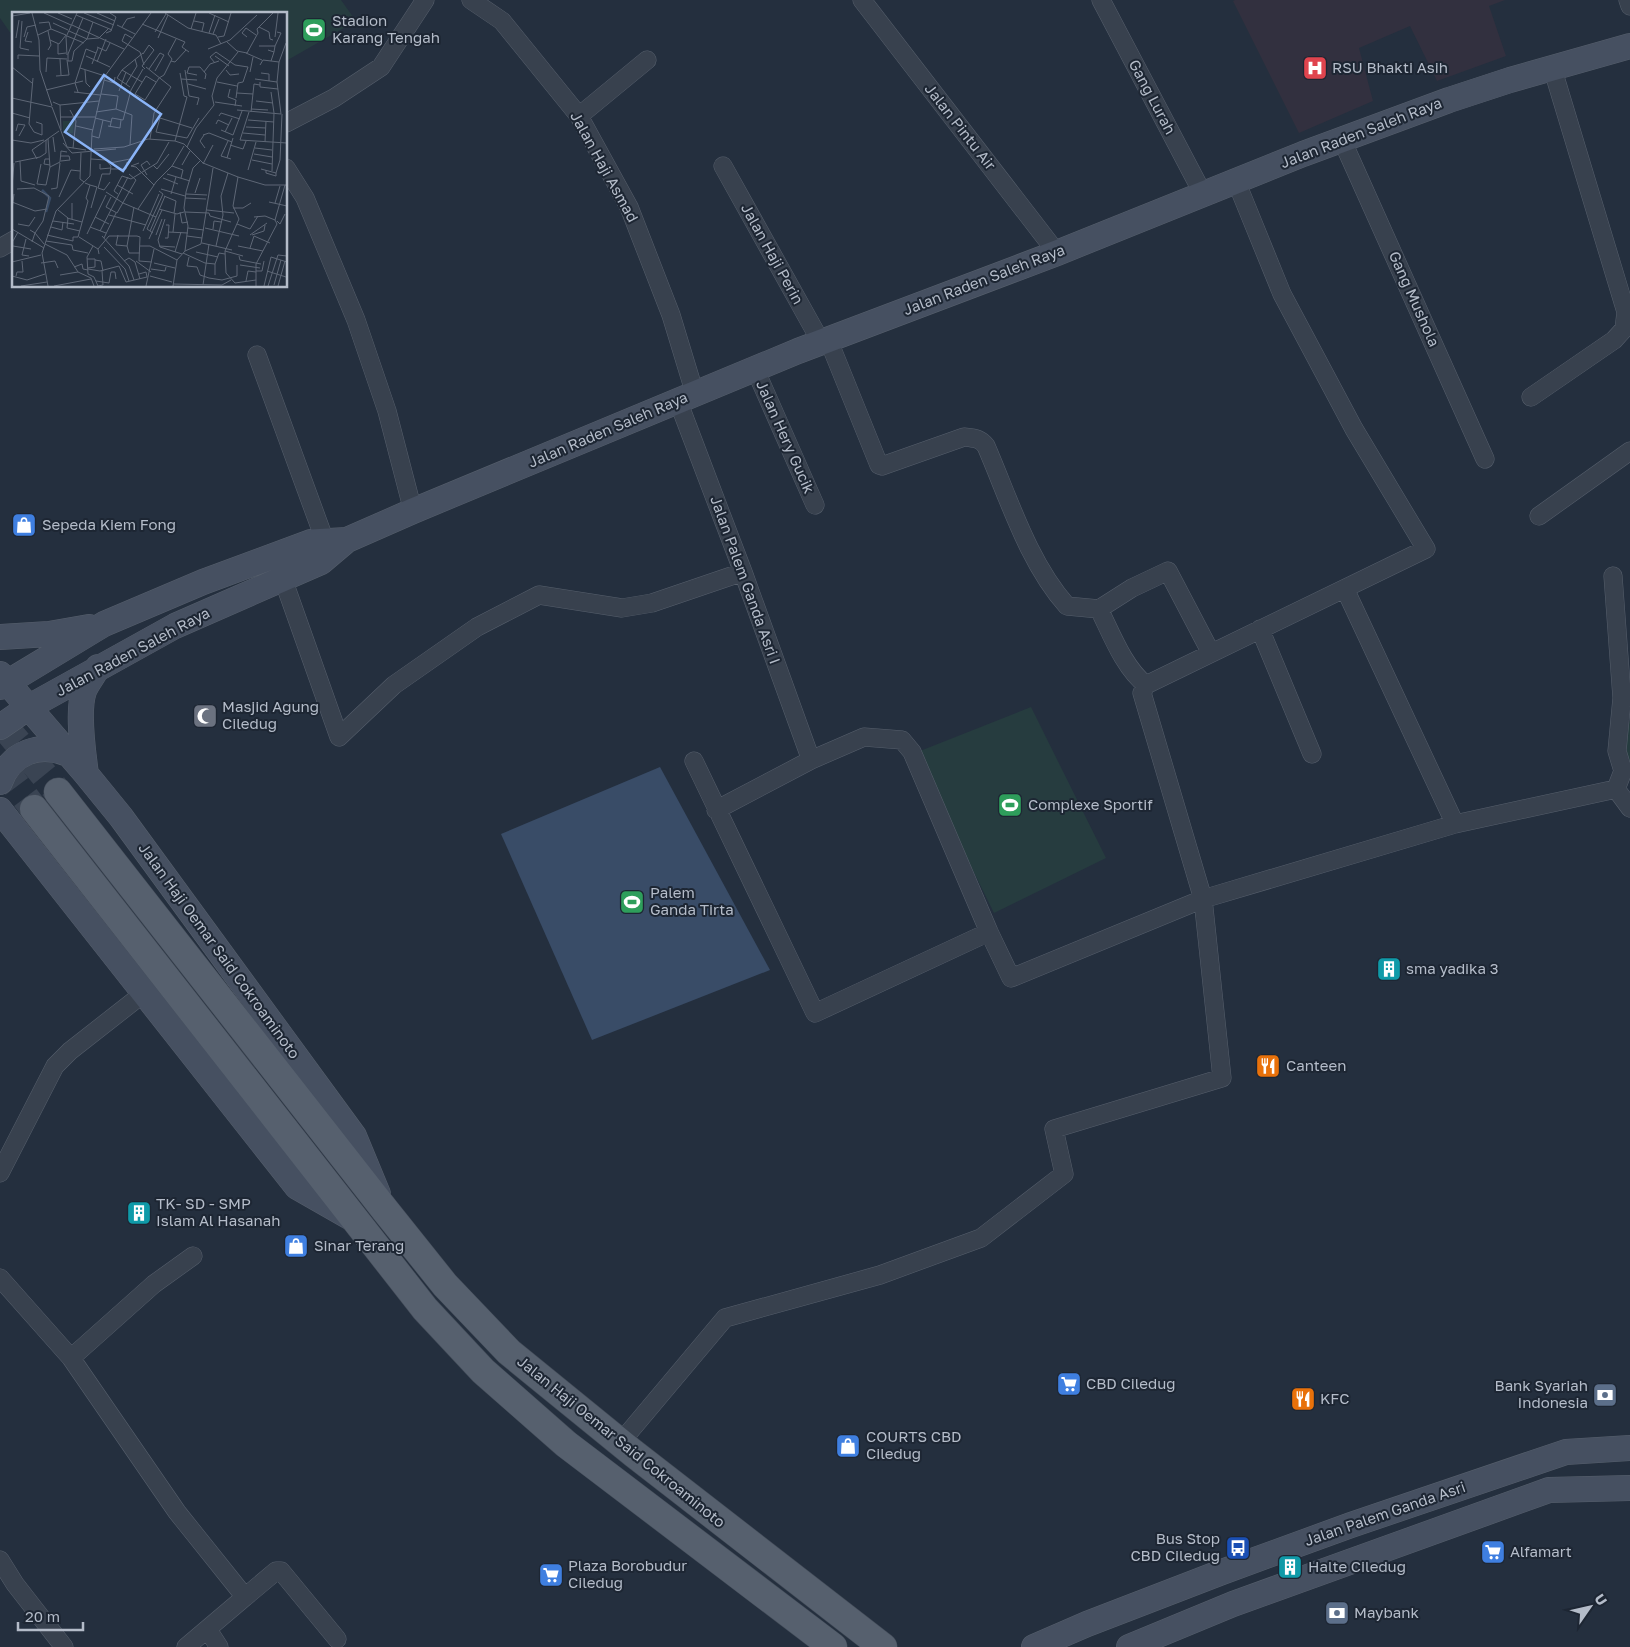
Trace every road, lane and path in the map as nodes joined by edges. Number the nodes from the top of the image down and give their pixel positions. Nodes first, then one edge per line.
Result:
1 (425, 0) edge
2 (471, 0) edge
3 (862, 0) edge
4 (1101, 0) edge
5 (1628, 0) edge
6 (1630, 6) edge
7 (1630, 46) edge
8 (647, 60) dead end
9 (1552, 67) junction
10 (579, 116) junction
11 (288, 122) edge
12 (1342, 140) junction
13 (723, 166) dead end
14 (288, 171) edge
15 (1236, 181) junction
16 (1202, 194) junction
17 (12, 241) edge
18 (0, 248) edge
19 (1057, 253) junction
20 (1628, 311) edge
21 (824, 340) junction
22 (257, 355) dead end
23 (755, 369) junction
24 (686, 397) junction
25 (1531, 397) dead end
26 (1630, 452) edge
27 (1485, 459) dead end
28 (815, 506) dead end
29 (413, 511) junction
30 (1539, 516) dead end
31 (336, 540) junction
32 (743, 572) junction
33 (1613, 576) dead end
34 (283, 578) junction
35 (1344, 589) junction
36 (1099, 609) junction
37 (104, 624) junction
38 (1260, 629) junction
39 (0, 637) edge
40 (1212, 653) junction
41 (98, 668) junction
42 (2, 681) edge
43 (1146, 684) junction
44 (1626, 698) edge
45 (29, 707) junction
46 (0, 727) edge
47 (68, 754) junction
48 (1312, 754) dead end
49 (811, 760) junction
50 (694, 761) dead end
51 (1626, 768) edge
52 (86, 774) junction
53 (0, 782) edge
54 (1616, 789) junction
55 (58, 792) tunnel mouth
56 (1630, 808) edge
57 (34, 809) tunnel mouth
58 (0, 810) edge
59 (716, 810) junction
60 (1455, 824) junction
61 (1203, 899) junction
62 (989, 932) junction
63 (144, 993) junction
64 (0, 1173) edge
65 (385, 1210) junction
66 (353, 1219) junction
67 (193, 1256) dead end
68 (0, 1278) edge
69 (71, 1358) junction
70 (620, 1442) junction
71 (1630, 1448) edge
72 (1630, 1488) edge
73 (0, 1560) edge
74 (1222, 1572) junction
75 (245, 1597) junction
76 (1233, 1604) junction
77 (208, 1630) junction
78 (337, 1639) dead end
79 (64, 1647) edge
80 (186, 1647) edge
81 (219, 1647) edge
82 (833, 1647) edge
83 (883, 1647) edge
84 (1034, 1647) edge
85 (1129, 1647) edge

1 - 11 street
2 - 10 street, Jalan Haji Asmad
3 - 19 street, Jalan Pintu Air
4 - 16 street, Gang Lurah
5 - 6 street
7 - 9 street, Jalan Raden Saleh Raya
8 - 10 street
9 - 12 street, Jalan Raden Saleh Raya
9 - 20 street
10 - 24 street, Jalan Haji Asmad
12 - 15 street, Jalan Raden Saleh Raya
12 - 27 street, Gang Mushola
13 - 21 street, Jalan Haji Perin
14 - 29 street
15 - 16 street, Jalan Raden Saleh Raya
15 - 35 street
16 - 19 street, Jalan Raden Saleh Raya
17 - 18 street
19 - 21 street, Jalan Raden Saleh Raya
20 - 25 street
21 - 23 street, Jalan Raden Saleh Raya
21 - 36 street, Jalan Haji Perin
22 - 31 street
23 - 24 street, Jalan Raden Saleh Raya
23 - 28 street, Jalan Hery Gucik
24 - 29 street, Jalan Raden Saleh Raya
24 - 32 street, Jalan Palem Ganda Asri I
26 - 30 street
29 - 31 street, Jalan Raden Saleh Raya
31 - 34 street, Jalan Raden Saleh Raya
31 - 37 street, Jalan Raden Saleh Raya
32 - 34 street
32 - 49 street, Jalan Palem Ganda Asri I
33 - 44 street
34 - 41 street, Jalan Raden Saleh Raya
35 - 38 street
35 - 60 street
36 - 40 street
36 - 43 street
37 - 39 street
37 - 42 street, Jalan Raden Saleh Raya
38 - 40 street
38 - 48 street
40 - 43 street
41 - 45 street, Jalan Raden Saleh Raya
41 - 52 street
42 - 45 street, Jalan Haji Oemar Said Cokroaminoto
43 - 61 street
44 - 51 street
45 - 46 street, Jalan Raden Saleh Raya
45 - 47 street, Jalan Haji Oemar Said Cokroaminoto
47 - 52 street, Jalan Haji Oemar Said Cokroaminoto
47 - 53 street
49 - 59 street
49 - 62 street
50 - 59 street
51 - 54 street
52 - 65 street, Jalan Haji Oemar Said Cokroaminoto
54 - 56 street
54 - 60 street
55 - 65 main road, Jalan Haji Oemar Said Cokroaminoto
57 - 66 main road
58 - 63 street
59 - 62 street
60 - 61 street
61 - 62 street
61 - 70 street
63 - 64 street
63 - 66 street
65 - 70 main road, Jalan Haji Oemar Said Cokroaminoto
66 - 82 main road
67 - 69 street
68 - 69 street
69 - 75 street
70 - 83 main road, Jalan Haji Oemar Said Cokroaminoto
71 - 74 street, Jalan Palem Ganda Asri
72 - 76 street
73 - 79 street
74 - 76 street
74 - 84 street, Jalan Palem Ganda Asri
75 - 77 street
75 - 78 street
76 - 85 street
77 - 80 street
77 - 81 street

